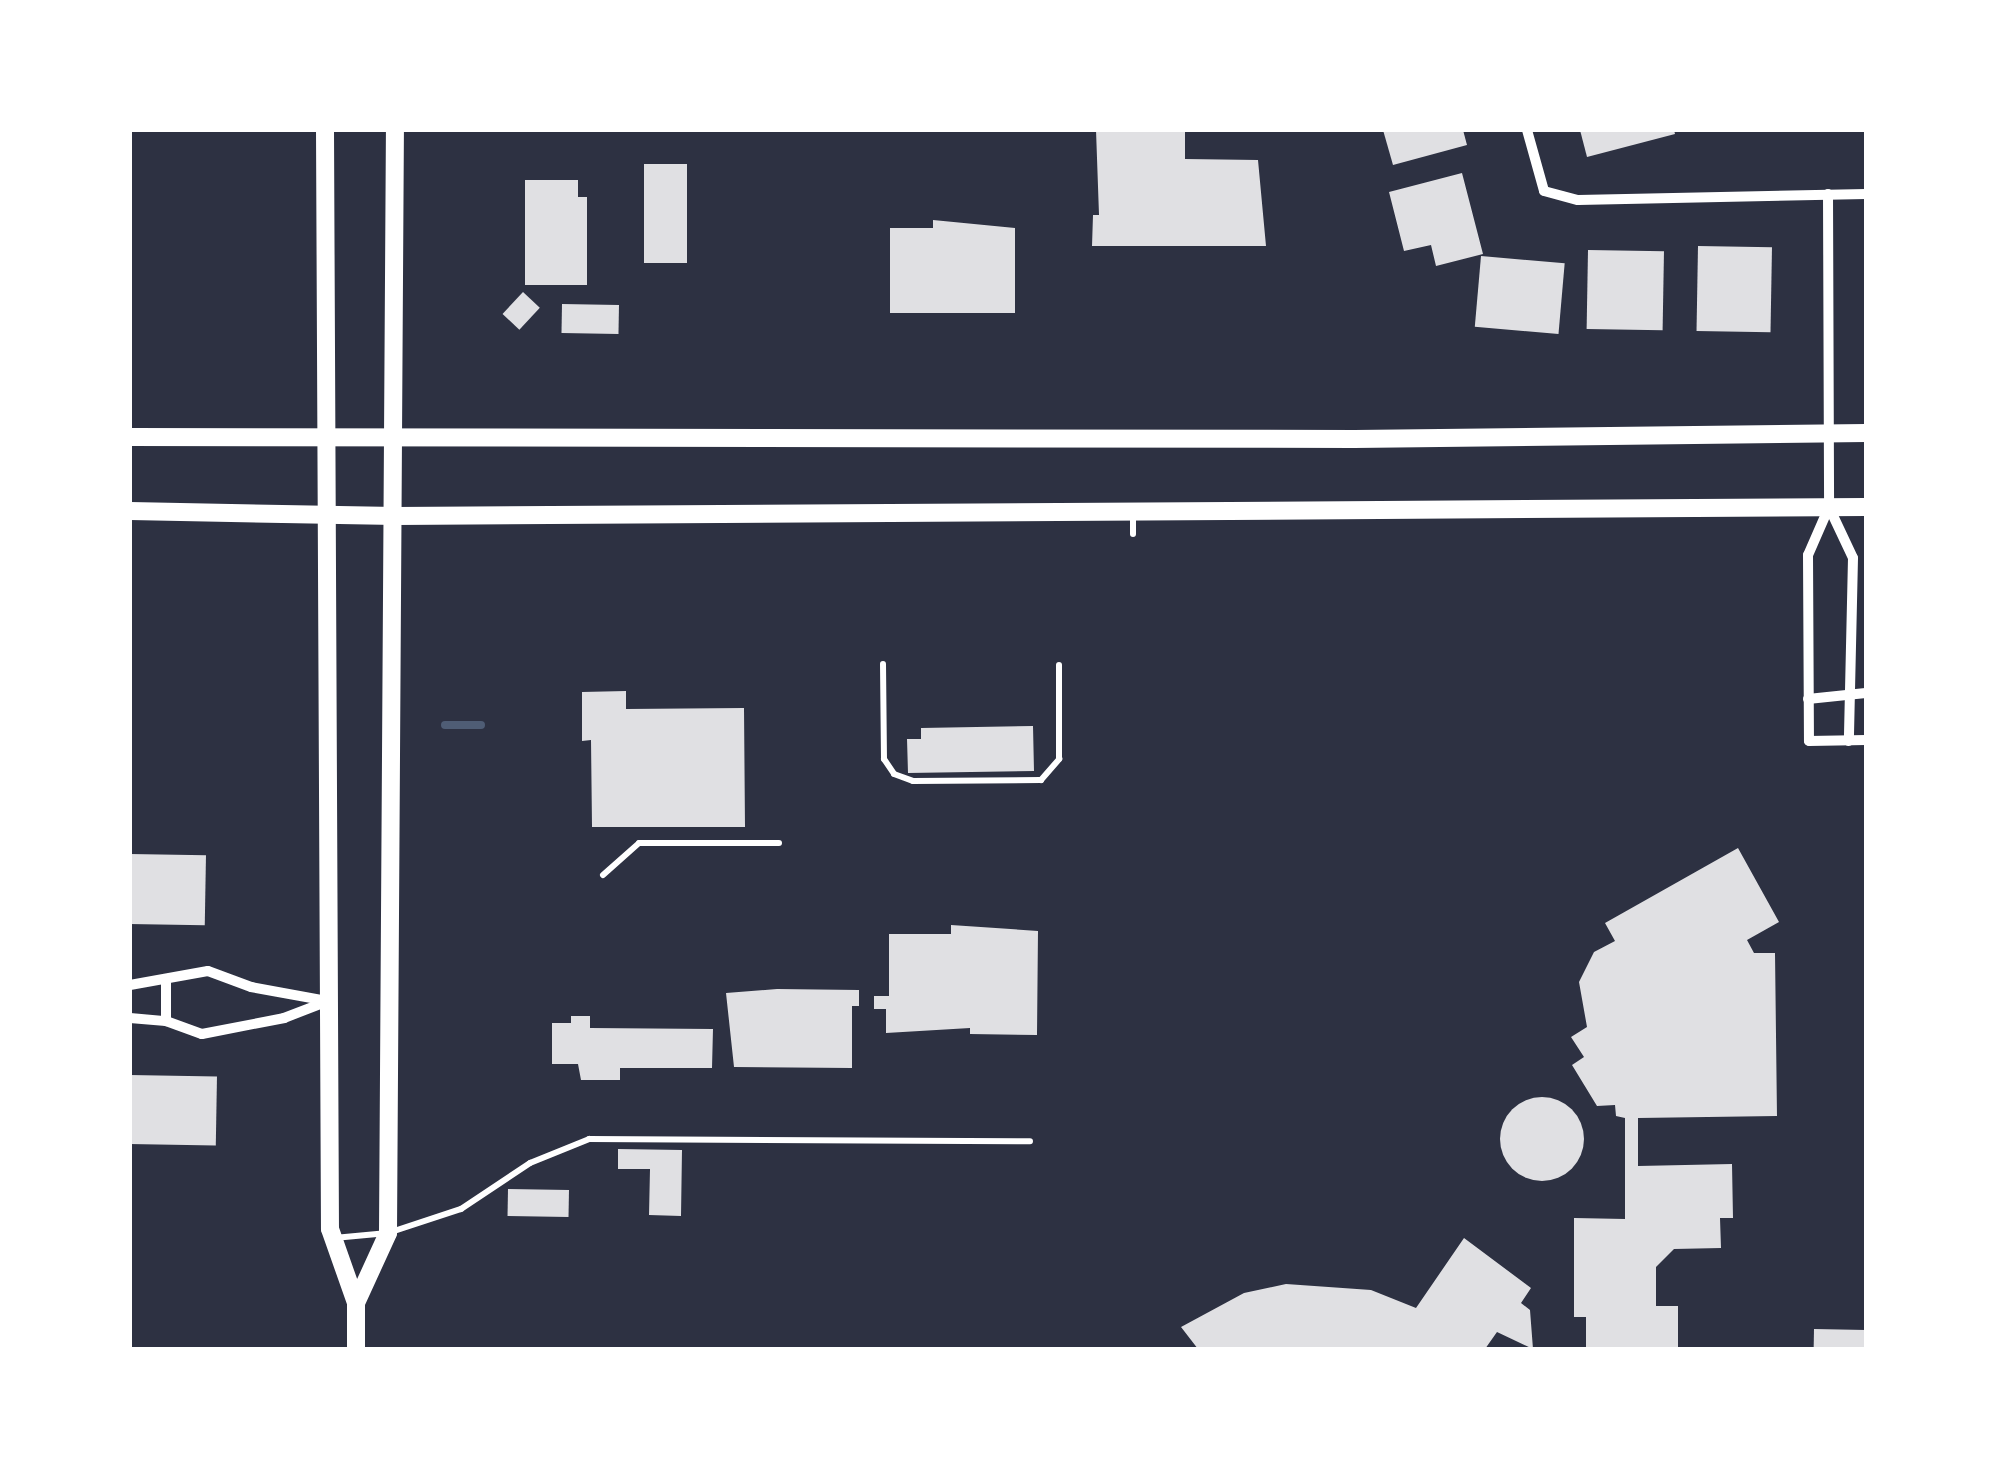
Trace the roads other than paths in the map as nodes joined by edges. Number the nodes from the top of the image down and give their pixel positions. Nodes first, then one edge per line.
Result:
1 (325, 130) edge
2 (395, 130) edge
3 (1526, 130) edge
4 (1828, 194) junction
5 (1866, 194) edge
6 (1826, 432) junction
7 (1866, 432) edge
8 (130, 437) edge
9 (324, 440) junction
10 (396, 440) junction
11 (1829, 507) junction
12 (1866, 507) edge
13 (130, 510) edge
14 (325, 514) junction
15 (1132, 514) junction
16 (396, 516) junction
17 (1133, 534) dead end
18 (883, 664) dead end
19 (1059, 665) dead end
20 (1866, 693) edge
21 (1848, 695) junction
22 (1808, 698) junction
23 (1866, 740) edge
24 (1848, 741) junction
25 (779, 842) dead end
26 (603, 874) dead end
27 (166, 983) junction
28 (130, 985) edge
29 (328, 1001) junction
30 (130, 1018) edge
31 (166, 1021) junction
32 (1030, 1141) dead end
33 (388, 1234) junction
34 (333, 1238) junction
35 (356, 1303) junction
36 (356, 1349) edge

1 - 9 main road
2 - 10 main road
3 - 4 street
4 - 5 street
4 - 6 street
6 - 7 main road
6 - 10 main road
6 - 11 street
8 - 9 main road
9 - 10 main road
9 - 14 main road
10 - 16 main road
11 - 12 main road
11 - 15 main road
11 - 21 street
11 - 22 street
13 - 14 main road
14 - 16 main road
14 - 29 main road
15 - 16 main road
15 - 17 lane
16 - 33 main road
18 - 19 lane
20 - 21 street
21 - 22 street
21 - 24 street
22 - 24 street
23 - 24 street
25 - 26 lane
27 - 28 street
27 - 29 street
27 - 31 street
29 - 31 street
29 - 34 main road
30 - 31 street
32 - 33 lane
33 - 34 lane
33 - 35 main road
34 - 35 main road
35 - 36 main road

